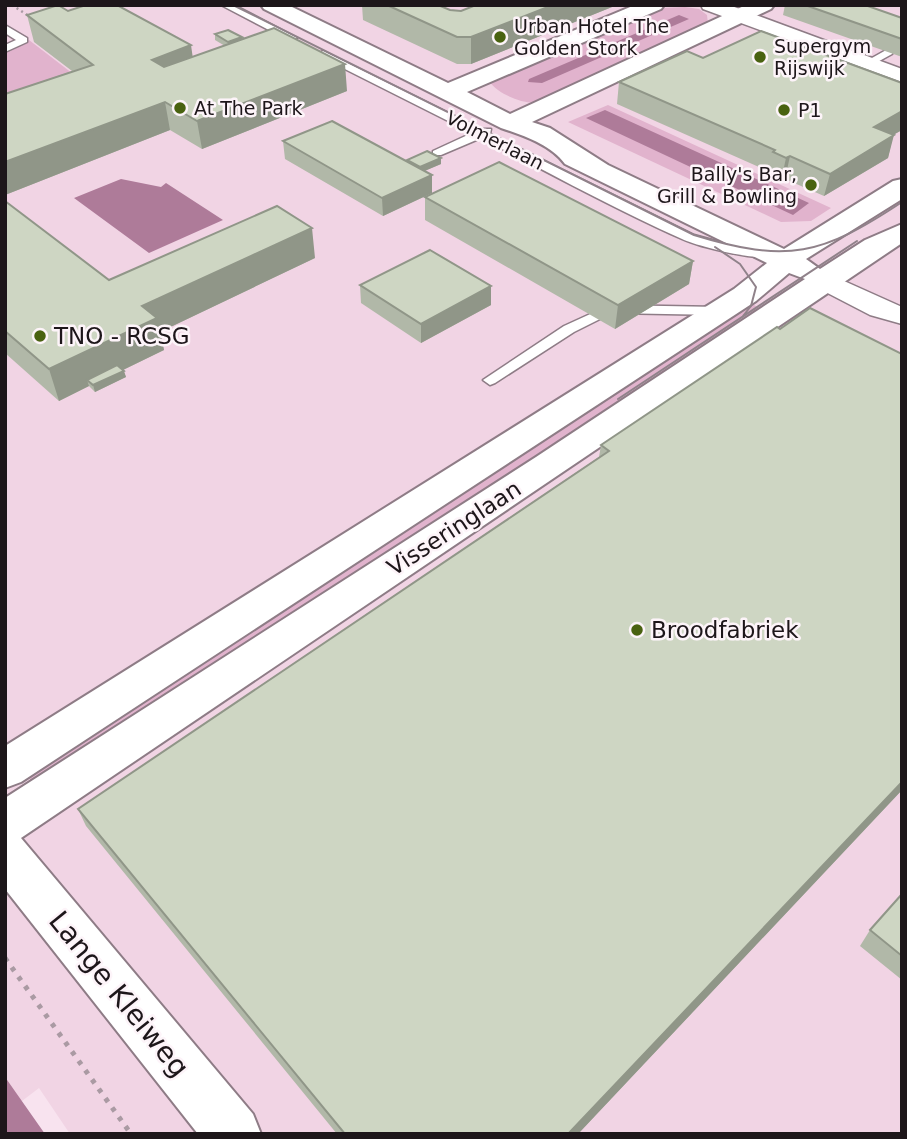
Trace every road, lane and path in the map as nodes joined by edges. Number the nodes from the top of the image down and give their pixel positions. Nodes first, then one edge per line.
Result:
1 (12, 5) edge
2 (226, 5) edge
3 (271, 5) edge
4 (654, 5) edge
5 (710, 5) edge
6 (764, 5) edge
7 (740, 16) junction
8 (36, 20) edge
9 (5, 28) edge
10 (305, 45) edge
11 (5, 49) edge
12 (317, 51) edge
13 (888, 52) edge
14 (868, 63) junction
15 (902, 76) edge
16 (447, 92) junction
17 (405, 94) junction
18 (510, 123) junction
19 (482, 134) junction
20 (437, 153) edge
21 (902, 187) edge
22 (902, 232) edge
23 (779, 257) junction
24 (824, 280) junction
25 (719, 311) junction
26 (891, 312) edge
27 (902, 330) edge
28 (490, 380) dead end
29 (5, 769) edge
30 (5, 823) edge
31 (5, 853) edge
32 (5, 958) edge
33 (131, 1134) edge
34 (233, 1134) edge

1 - 8 path
2 - 10 lane
3 - 16 street, Volmerlaan
4 - 16 street
5 - 7 street
6 - 7 street
7 - 14 street
7 - 18 street
9 - 11 lane
12 - 17 lane, Volmerlaan
13 - 14 lane
14 - 15 street
16 - 17 lane
16 - 18 street, Volmerlaan
17 - 19 lane, Volmerlaan
18 - 19 lane
18 - 23 street, Volmerlaan
19 - 20 lane
19 - 23 lane, Volmerlaan
21 - 23 street, Visseringlaan
22 - 24 street, Visseringlaan
23 - 24 street, Volmerlaan
23 - 25 street, Visseringlaan
24 - 26 street, Volmerlaan
24 - 30 street, Visseringlaan
25 - 28 lane
25 - 29 street, Visseringlaan
26 - 27 street, Volmerlaan
31 - 34 street, Lange Kleiweg
32 - 33 path

